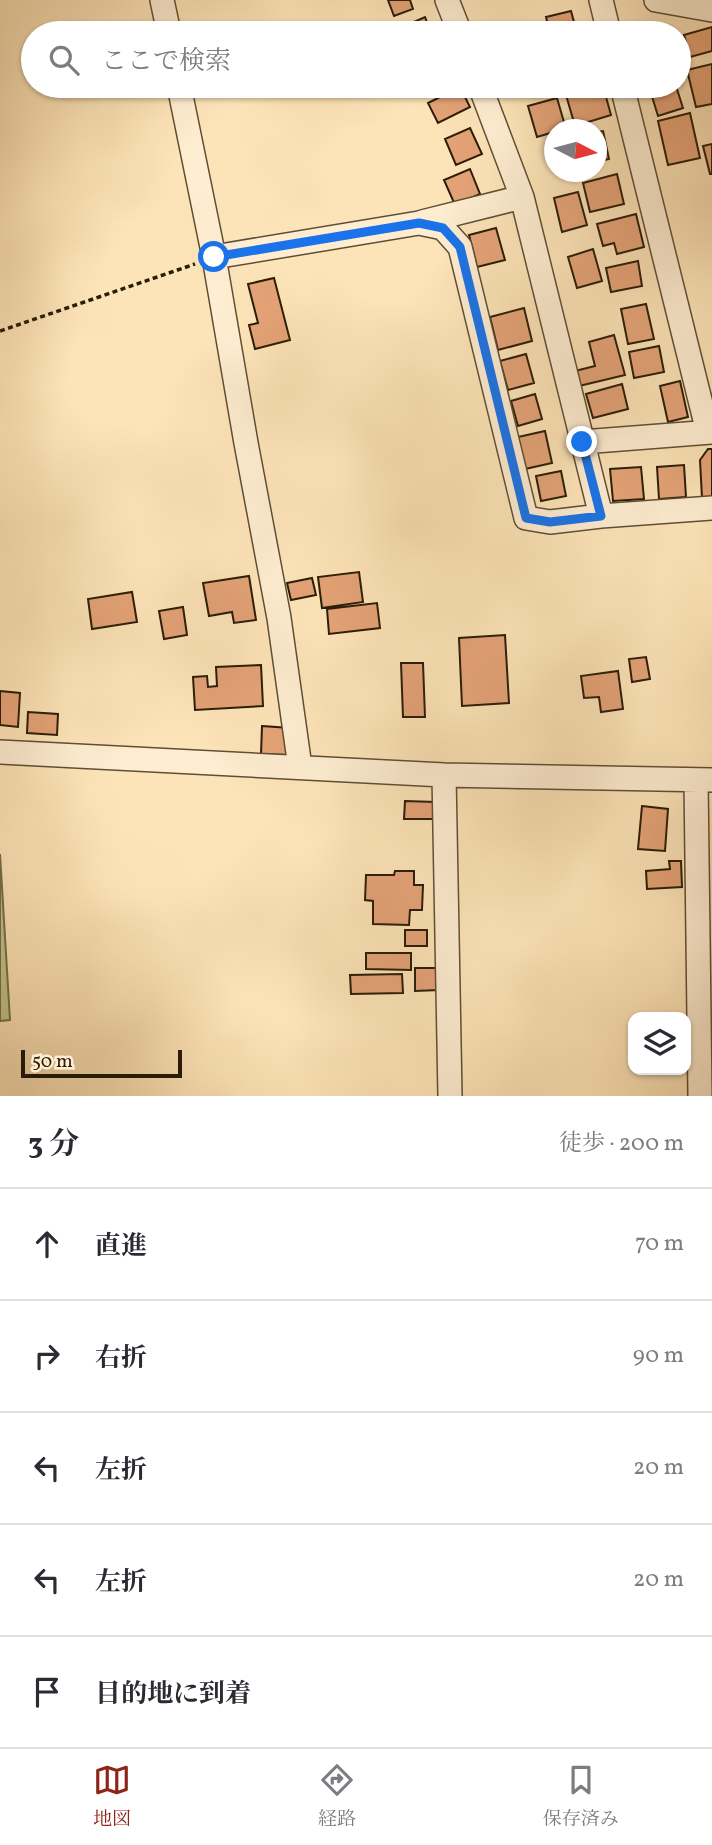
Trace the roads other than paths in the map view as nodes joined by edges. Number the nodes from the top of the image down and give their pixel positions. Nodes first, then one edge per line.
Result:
1 (162, 0) edge
2 (447, 0) edge
3 (601, 0) edge
4 (656, 0) edge
5 (712, 10) edge
6 (166, 21) edge
7 (455, 21) edge
8 (606, 21) edge
9 (181, 98) edge
10 (485, 98) edge
11 (625, 98) edge
12 (522, 197) junction
13 (419, 223) junction
14 (214, 257) junction
15 (710, 432) edge
16 (582, 442) junction
17 (712, 508) edge
18 (601, 516) junction
19 (0, 752) edge
20 (300, 767) junction
21 (443, 775) junction
22 (704, 780) edge
23 (450, 1096) edge
24 (700, 1096) edge

1 - 6 street
2 - 7 street
3 - 8 street
4 - 5 street
9 - 14 street
10 - 12 street
11 - 15 street
12 - 13 street
12 - 16 street
13 - 14 street
13 - 18 street
14 - 20 street
15 - 16 street
16 - 18 street
17 - 18 street
19 - 20 street
20 - 21 street
21 - 22 street
21 - 23 street
22 - 24 street

